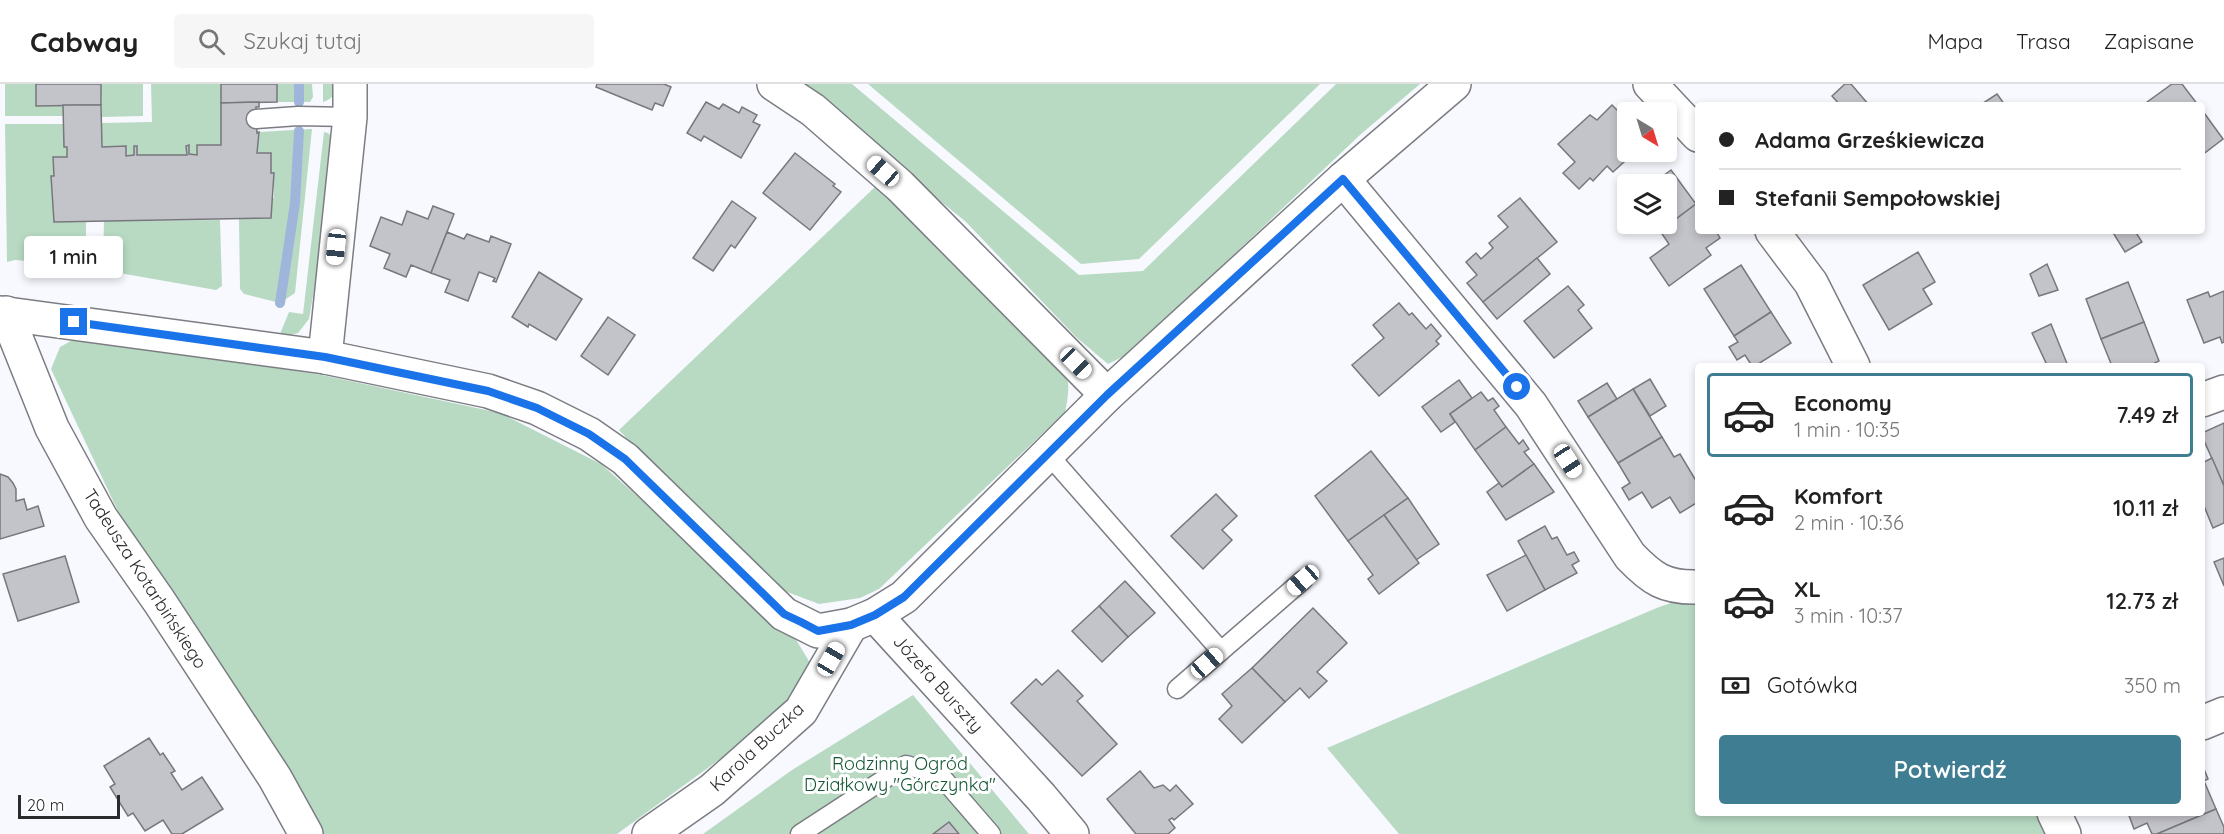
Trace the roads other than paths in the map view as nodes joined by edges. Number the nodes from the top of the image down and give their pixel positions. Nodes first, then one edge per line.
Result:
1 (350, 84) edge
2 (774, 84) edge
3 (1454, 84) edge
4 (1650, 84) edge
5 (350, 117) junction
6 (256, 119) dead end
7 (1695, 132) edge
8 (1343, 179) junction
9 (1774, 234) edge
10 (3, 313) edge
11 (325, 357) junction
12 (1851, 363) edge
13 (2224, 392) edge
14 (1107, 395) junction
15 (2205, 399) edge
16 (1047, 453) junction
17 (1303, 580) dead end
18 (1695, 587) edge
19 (863, 620) junction
20 (1221, 651) junction
21 (1177, 689) dead end
22 (2224, 714) edge
23 (2205, 722) edge
24 (2055, 816) edge
25 (306, 834) edge
26 (649, 834) edge
27 (800, 834) edge
28 (991, 834) edge
29 (1072, 834) edge
30 (2064, 834) edge

1 - 5 street
2 - 14 street
3 - 8 street, Karola Buczka
4 - 7 street
5 - 6 lane
5 - 11 street
8 - 14 street, Karola Buczka
8 - 18 street
9 - 12 street
10 - 11 street
10 - 25 street, Tadeusza Kotarbińskiego
11 - 19 street
13 - 15 street
14 - 16 street, Karola Buczka
16 - 19 street, Karola Buczka
16 - 20 lane
17 - 20 lane
19 - 26 street, Karola Buczka
19 - 29 street, Józefa Burszty
20 - 21 lane
22 - 23 street
24 - 30 street
27 - 28 lane

